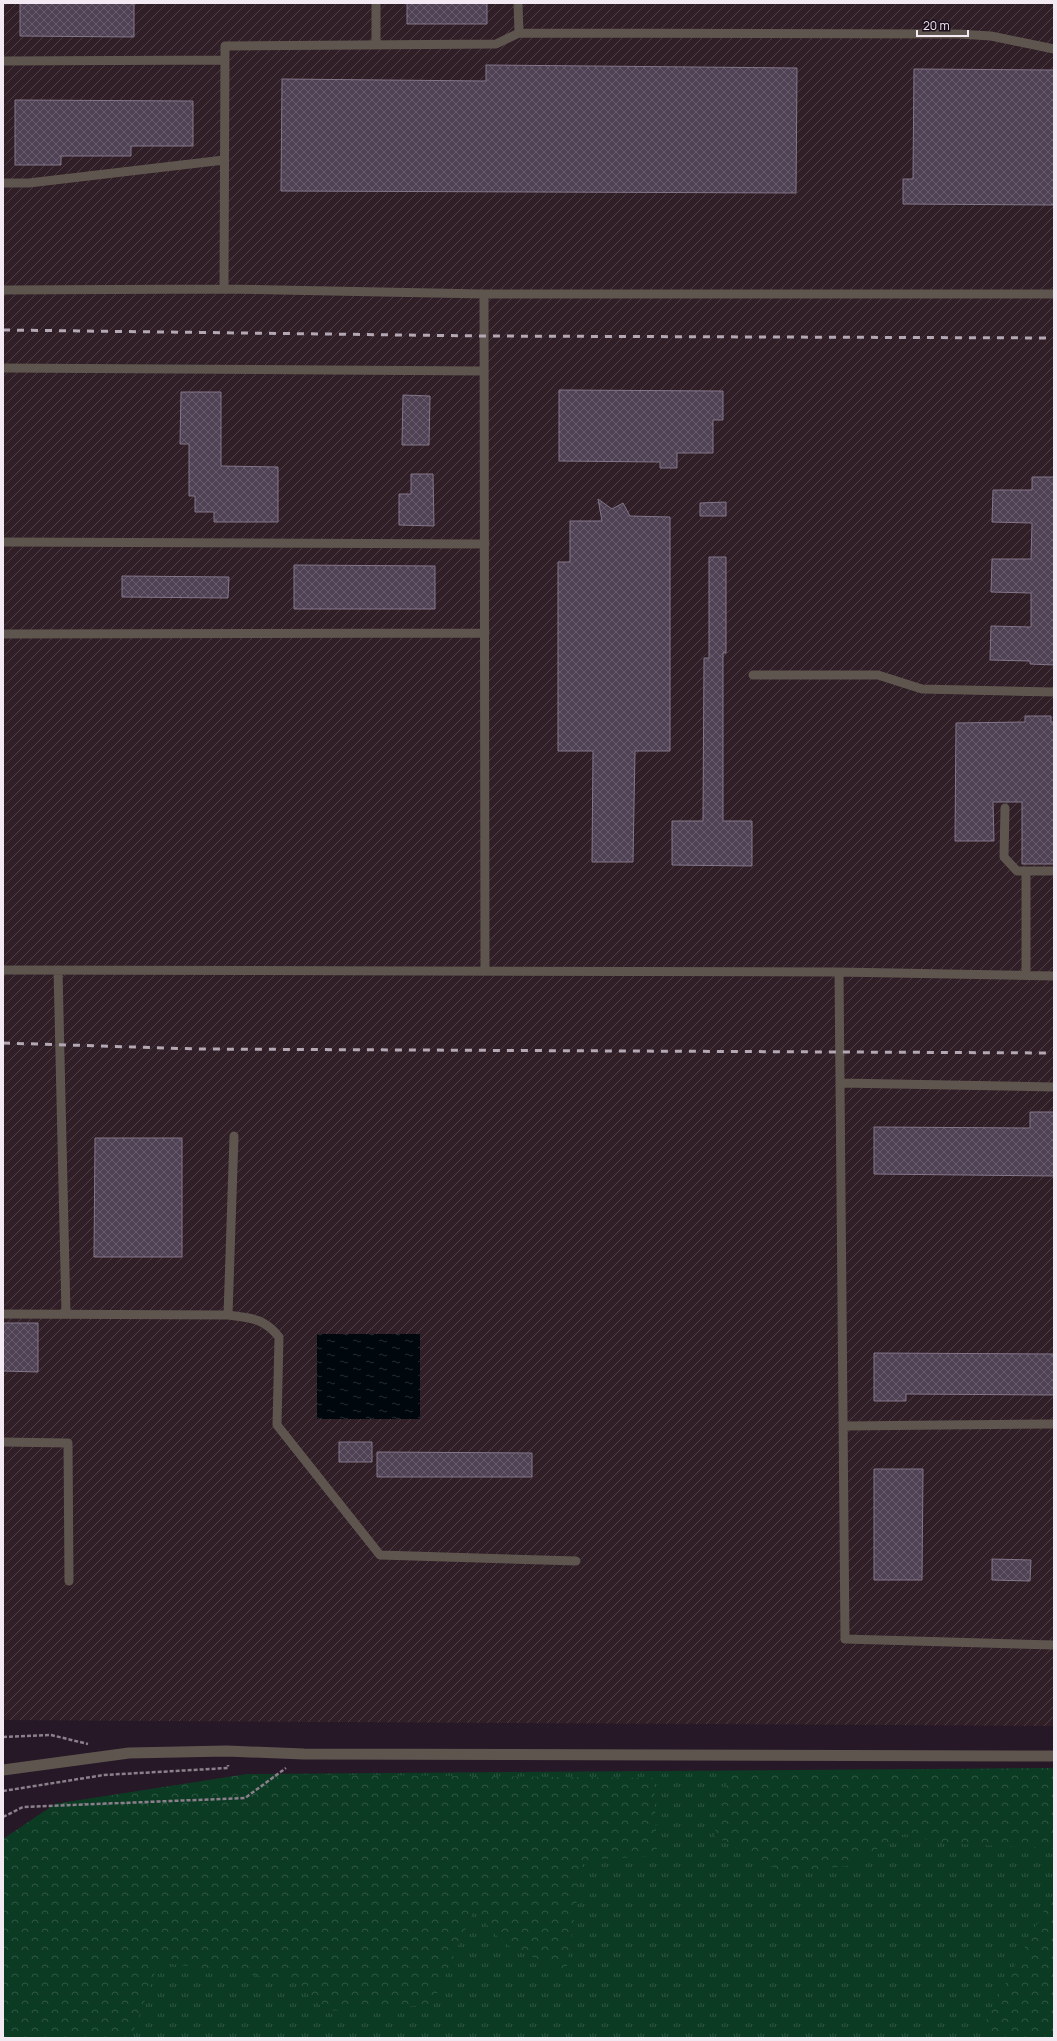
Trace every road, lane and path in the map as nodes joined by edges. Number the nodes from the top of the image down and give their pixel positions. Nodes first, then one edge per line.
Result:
1 (376, 3) edge
2 (518, 3) edge
3 (519, 34) junction
4 (376, 45) junction
5 (1054, 49) edge
6 (225, 60) junction
7 (3, 61) edge
8 (224, 160) junction
9 (3, 183) edge
10 (224, 289) junction
11 (3, 290) edge
12 (484, 294) junction
13 (1054, 294) edge
14 (3, 368) edge
15 (484, 371) junction
16 (3, 542) edge
17 (485, 544) junction
18 (485, 633) junction
19 (3, 634) edge
20 (753, 675) dead end
21 (1054, 692) edge
22 (1005, 808) dead end
23 (1026, 871) junction
24 (1054, 871) edge
25 (3, 970) edge
26 (58, 970) junction
27 (485, 971) junction
28 (839, 972) junction
29 (1026, 975) junction
30 (1054, 976) edge
31 (840, 1083) junction
32 (1054, 1086) edge
33 (234, 1136) dead end
34 (3, 1314) edge
35 (66, 1314) junction
36 (228, 1315) junction
37 (1054, 1424) edge
38 (844, 1426) junction
39 (3, 1442) edge
40 (576, 1561) dead end
41 (69, 1581) dead end
42 (1054, 1645) edge
43 (3, 1737) edge
44 (94, 1745) dead end
45 (227, 1751) junction
46 (304, 1754) junction
47 (1054, 1756) edge
48 (3, 1770) edge
49 (3, 1791) edge
50 (3, 1817) edge

1 - 4 lane
2 - 3 lane
3 - 4 lane
3 - 5 lane
4 - 6 lane
6 - 7 lane
6 - 8 lane
8 - 9 lane
8 - 10 lane
10 - 11 lane
10 - 12 lane
12 - 13 lane
12 - 15 lane
14 - 15 lane
15 - 17 lane
16 - 17 lane
17 - 18 lane
18 - 19 lane
18 - 27 lane
20 - 21 lane
22 - 23 lane
23 - 24 lane
23 - 29 lane
25 - 26 lane
26 - 27 lane
26 - 35 lane
27 - 28 lane
28 - 29 lane
28 - 31 lane
29 - 30 lane
31 - 32 lane
31 - 38 lane
33 - 36 lane
34 - 35 lane
35 - 36 lane
36 - 40 lane
37 - 38 lane
38 - 42 lane
39 - 41 lane
43 - 44 path
45 - 46 street
45 - 48 street
45 - 49 path
46 - 47 street
46 - 50 path

